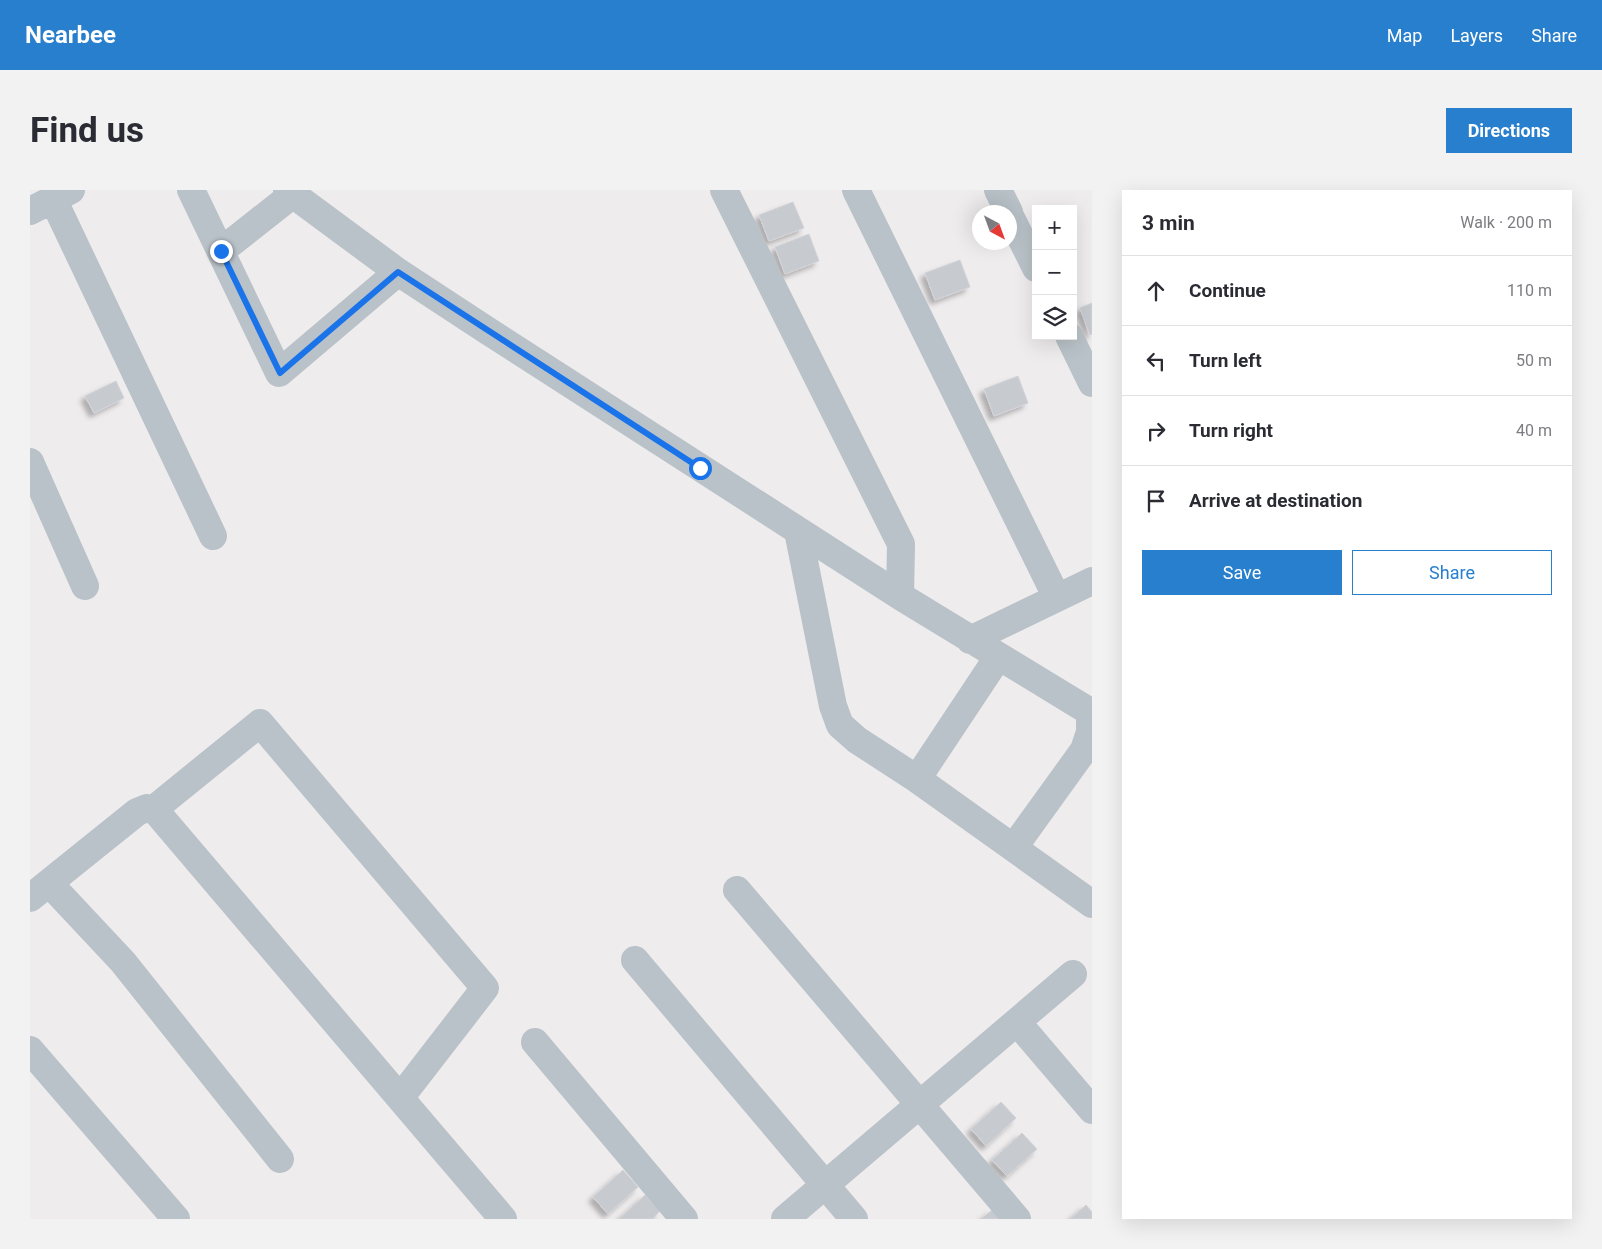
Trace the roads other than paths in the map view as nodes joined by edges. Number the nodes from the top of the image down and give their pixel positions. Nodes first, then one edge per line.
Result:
1 (191, 190) edge
2 (724, 190) edge
3 (856, 190) edge
4 (998, 190) edge
5 (289, 193) edge
6 (51, 200) edge
7 (1005, 205) edge
8 (1017, 229) edge
9 (221, 251) junction
10 (1032, 260) edge
11 (398, 272) junction
12 (1071, 340) edge
13 (1092, 383) edge
14 (30, 462) edge
15 (798, 531) junction
16 (213, 536) dead end
17 (1092, 581) edge
18 (85, 586) dead end
19 (900, 596) junction
20 (1057, 598) junction
21 (970, 640) junction
22 (998, 656) junction
23 (1091, 712) edge
24 (917, 779) junction
25 (154, 809) junction
26 (1014, 847) junction
27 (737, 890) dead end
28 (39, 891) edge
29 (1092, 904) edge
30 (635, 960) dead end
31 (1072, 974) dead end
32 (1017, 1022) junction
33 (535, 1042) dead end
34 (30, 1050) edge
35 (400, 1098) junction
36 (920, 1104) junction
37 (1092, 1110) edge
38 (280, 1159) dead end
39 (825, 1185) junction
40 (176, 1219) edge
41 (503, 1219) edge
42 (684, 1219) edge
43 (786, 1219) edge
44 (854, 1219) edge
45 (1017, 1219) edge

1 - 9 street
2 - 19 street
3 - 20 street
4 - 7 street
5 - 9 street
5 - 11 street
6 - 16 street
8 - 10 street
9 - 11 street
11 - 15 street
12 - 13 street
14 - 18 street
15 - 19 street
15 - 24 street
17 - 20 street
19 - 21 street
20 - 21 street
21 - 22 street
22 - 23 street
22 - 24 street
23 - 26 street
24 - 26 street
25 - 28 street
25 - 35 street
25 - 35 street
26 - 29 street
27 - 36 street
28 - 38 street
30 - 39 street
31 - 32 street
32 - 36 street
32 - 37 street
33 - 42 street
34 - 40 street
35 - 41 street
36 - 39 street
36 - 45 street
39 - 43 street
39 - 44 street

